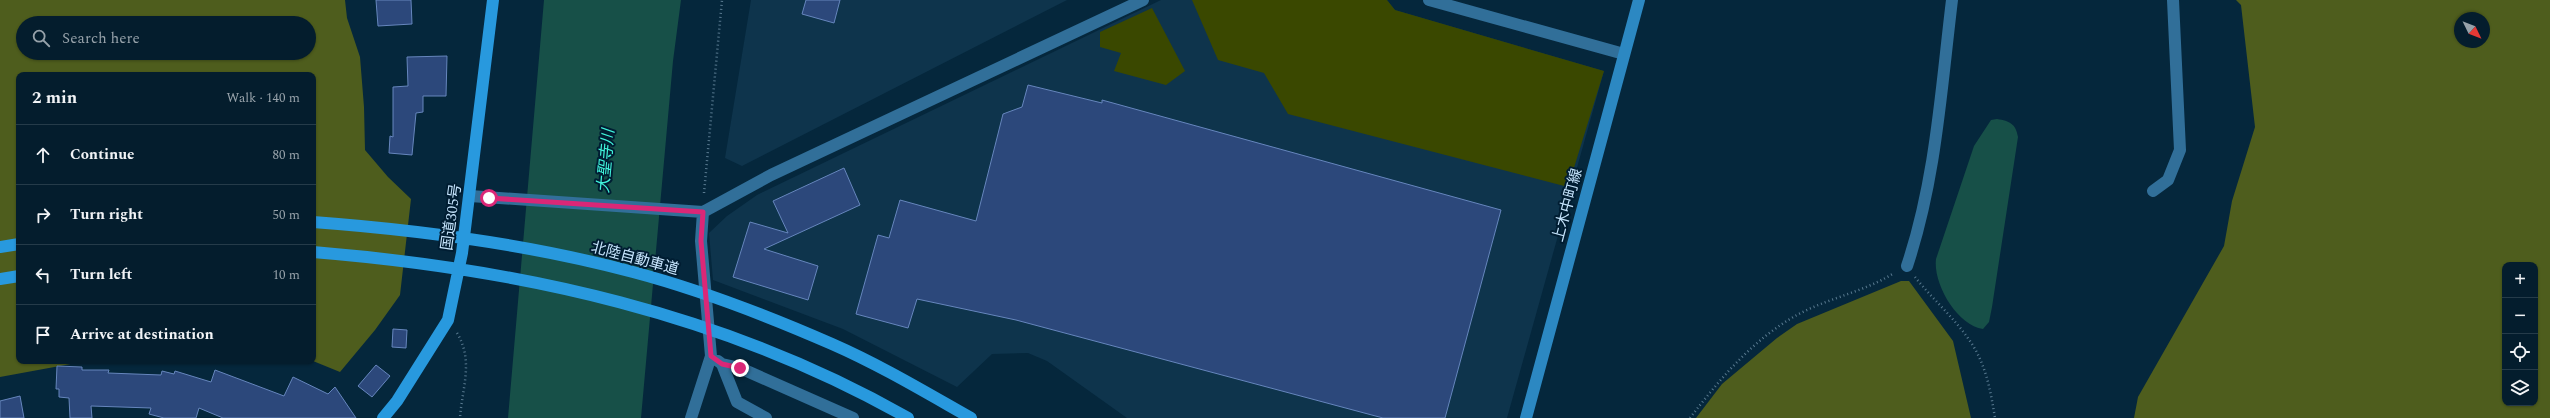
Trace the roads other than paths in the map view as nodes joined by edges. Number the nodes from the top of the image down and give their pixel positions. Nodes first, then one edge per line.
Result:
1 (493, 0) edge
2 (1143, 0) edge
3 (1429, 0) edge
4 (1639, 0) edge
5 (1952, 0) edge
6 (2173, 0) edge
7 (1624, 54) junction
8 (2153, 191) dead end
9 (470, 196) junction
10 (703, 212) junction
11 (316, 222) edge
12 (16, 244) edge
13 (0, 247) edge
14 (316, 252) edge
15 (1907, 266) road end
16 (16, 276) edge
17 (0, 279) edge
18 (711, 356) junction
19 (722, 364) junction
20 (383, 418) edge
21 (691, 418) edge
22 (766, 418) edge
23 (853, 418) edge
24 (908, 418) edge
25 (970, 418) edge
26 (1526, 418) edge

1 - 9 highway, 国道305号
2 - 10 street
3 - 7 street
4 - 7 main road, 上木中町線
5 - 15 street
6 - 8 street
7 - 26 main road, 上木中町線
9 - 10 street
9 - 20 highway, 国道305号
10 - 18 street
11 - 25 highway, 北陸自動車道
12 - 13 highway
14 - 24 highway
16 - 17 highway
18 - 19 street
18 - 21 street
19 - 22 street
19 - 23 street

